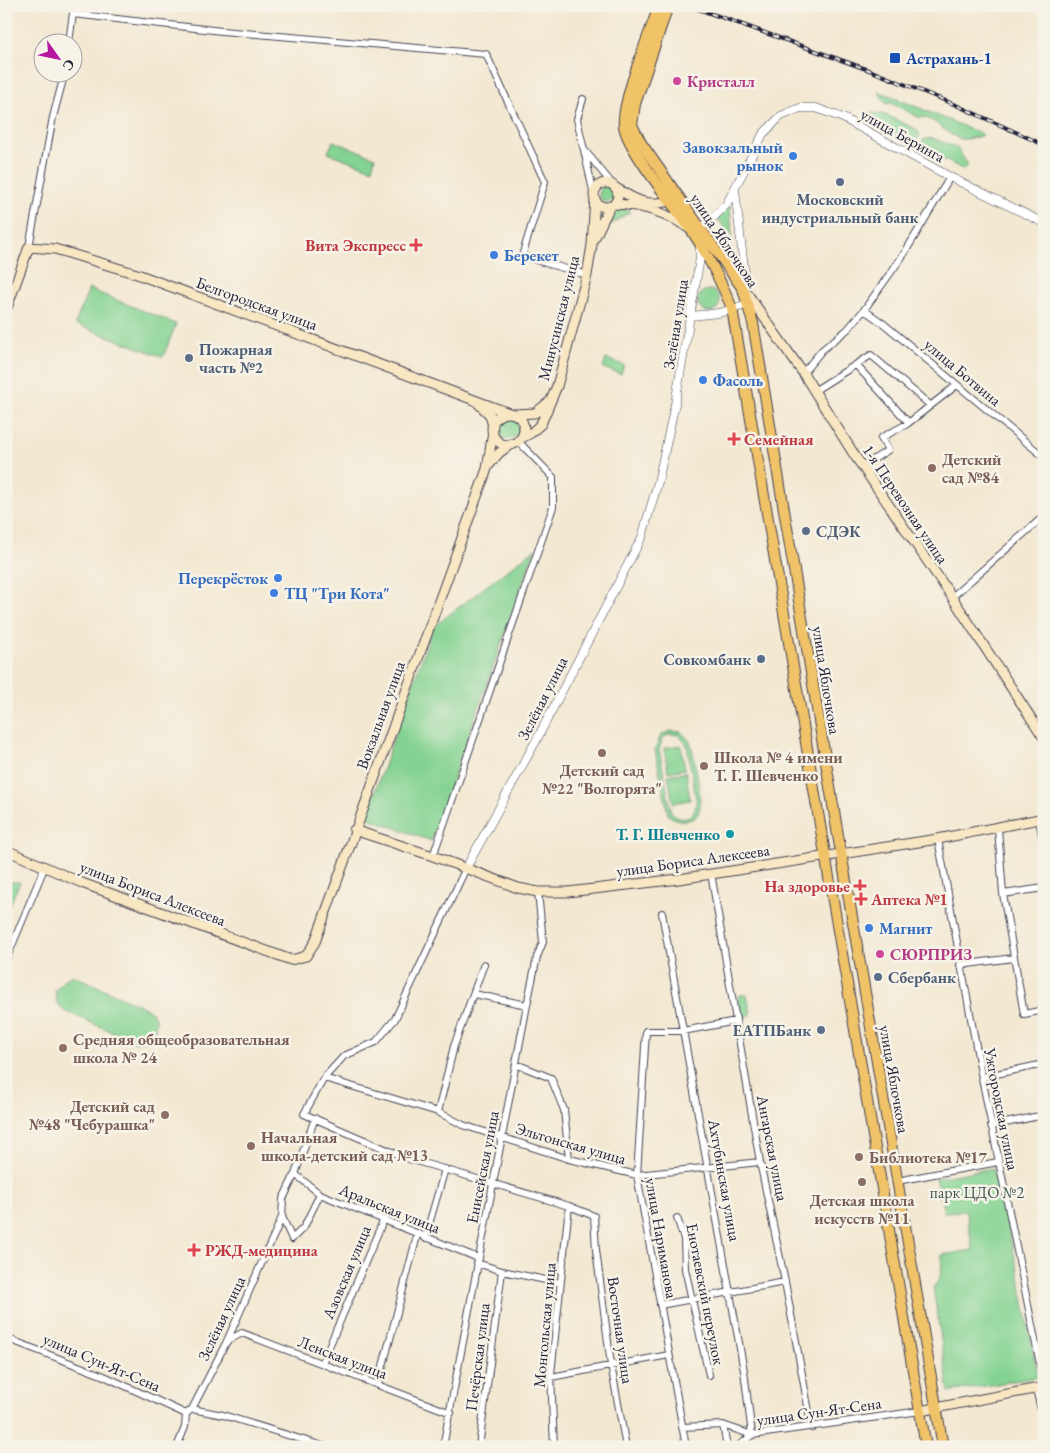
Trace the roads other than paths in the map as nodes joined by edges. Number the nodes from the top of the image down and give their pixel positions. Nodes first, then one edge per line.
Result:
1 (74, 6) edge
2 (662, 9) edge
3 (73, 14) junction
4 (70, 32) edge
5 (62, 82) edge
6 (583, 99) dead end
7 (585, 152) junction
8 (950, 177) junction
9 (614, 186) junction
10 (663, 190) junction
11 (735, 190) junction
12 (594, 196) junction
13 (670, 201) junction
14 (653, 204) junction
15 (612, 205) junction
16 (1044, 223) edge
17 (698, 230) junction
18 (700, 243) junction
19 (592, 245) junction
20 (29, 247) junction
21 (587, 275) junction
22 (743, 289) junction
23 (749, 304) junction
24 (732, 308) junction
25 (6, 310) edge
26 (864, 310) junction
27 (690, 316) junction
28 (856, 364) junction
29 (802, 373) junction
30 (957, 385) junction
31 (814, 391) junction
32 (553, 398) junction
33 (472, 399) junction
34 (930, 405) junction
35 (511, 413) junction
36 (908, 422) junction
37 (493, 429) junction
38 (516, 441) junction
39 (1044, 457) edge
40 (862, 467) junction
41 (487, 469) junction
42 (1044, 516) edge
43 (952, 597) junction
44 (1044, 738) edge
45 (1041, 818) edge
46 (998, 828) junction
47 (354, 830) junction
48 (938, 839) junction
49 (1044, 846) edge
50 (6, 850) edge
51 (841, 854) junction
52 (433, 856) junction
53 (826, 856) junction
54 (45, 866) junction
55 (466, 868) junction
56 (711, 874) junction
57 (1044, 888) edge
58 (538, 892) junction
59 (1003, 894) junction
60 (662, 913) dead end
61 (1012, 958) junction
62 (6, 960) edge
63 (291, 960) joint
64 (484, 964) dead end
65 (960, 965) junction
66 (474, 994) junction
67 (527, 1005) junction
68 (1044, 1010) edge
69 (736, 1021) junction
70 (683, 1031) junction
71 (516, 1064) junction
72 (1044, 1064) edge
73 (982, 1077) junction
74 (324, 1078) junction
75 (438, 1112) junction
76 (1044, 1115) edge
77 (315, 1118) junction
78 (991, 1126) junction
79 (502, 1138) junction
80 (569, 1159) junction
81 (760, 1162) junction
82 (998, 1162) junction
83 (709, 1168) junction
84 (445, 1169) junction
85 (295, 1174) junction
86 (637, 1175) junction
87 (897, 1181) junction
88 (494, 1182) junction
89 (320, 1194) junction
90 (569, 1206) junction
91 (282, 1217) junction
92 (677, 1218) dead end
93 (383, 1221) junction
94 (417, 1236) junction
95 (424, 1238) junction
96 (478, 1260) junction
97 (502, 1271) junction
98 (785, 1282) junction
99 (560, 1283) junction
100 (731, 1293) junction
101 (692, 1299) junction
102 (660, 1305) junction
103 (6, 1338) edge
104 (227, 1340) junction
105 (669, 1355) junction
106 (322, 1363) junction
107 (611, 1365) junction
108 (709, 1375) dead end
109 (551, 1377) junction
110 (378, 1385) junction
111 (1041, 1386) edge
112 (937, 1408) junction
113 (192, 1409) junction
114 (920, 1411) junction
115 (450, 1412) junction
116 (186, 1414) junction
117 (1044, 1424) edge
118 (723, 1425) junction
119 (682, 1427) junction
120 (812, 1428) junction
121 (752, 1435) junction
122 (315, 1445) edge
123 (177, 1447) edge
124 (326, 1447) edge
125 (443, 1447) edge
126 (479, 1447) edge
127 (554, 1447) edge
128 (626, 1447) edge
129 (686, 1447) edge
130 (727, 1447) edge
131 (737, 1447) edge
132 (926, 1447) edge
133 (943, 1447) edge

1 - 3 street
2 - 10 main road, улица Яблочкова
2 - 17 main road, улица Яблочкова
3 - 4 street
3 - 21 street
5 - 20 street
6 - 7 street
7 - 9 street
7 - 12 street
8 - 11 street, улица Беринга
8 - 16 street, улица Беринга
8 - 26 street
9 - 12 main road
9 - 14 main road
9 - 15 main road
10 - 13 main road, улица Яблочкова
10 - 14 main road
11 - 17 street, улица Беринга
11 - 22 street
12 - 15 main road
12 - 19 main road, Минусинская улица
13 - 14 main road
13 - 17 main road, улица Яблочкова
15 - 17 main road
15 - 19 main road, Минусинская улица
17 - 18 main road, улица Яблочкова
17 - 22 main road, улица Яблочкова
18 - 24 main road, улица Яблочкова
18 - 27 street, Зелёная улица
19 - 21 main road, Минусинская улица
20 - 25 main road
20 - 33 main road, Белгородская улица
21 - 32 main road, Минусинская улица
22 - 23 main road, улица Яблочкова
22 - 29 main road, 1-я Перевозная улица
23 - 24 street
23 - 51 main road, улица Яблочкова
24 - 27 street
24 - 53 main road, улица Яблочкова
26 - 29 street
26 - 30 street, улица Ботвина
27 - 55 street, Зелёная улица
28 - 31 street
28 - 34 street
28 - 36 street
29 - 31 main road, 1-я Перевозная улица
30 - 34 street
30 - 39 street, улица Ботвина
31 - 40 main road, 1-я Перевозная улица
32 - 35 main road, Минусинская улица
32 - 38 main road, Минусинская улица
33 - 35 main road, Белгородская улица
33 - 37 main road, Белгородская улица
34 - 36 street
35 - 37 main road
35 - 38 main road
36 - 40 street
37 - 38 main road
37 - 41 main road, Вокзальная улица
38 - 41 main road, Вокзальная улица
38 - 52 street
40 - 43 main road, 1-я Перевозная улица
41 - 47 main road, Вокзальная улица
42 - 43 street
43 - 44 main road, 1-я Перевозная улица
45 - 46 main road, улица Бориса Алексеева
45 - 49 street
46 - 48 main road, улица Бориса Алексеева
46 - 59 street
47 - 52 main road, улица Бориса Алексеева
47 - 63 main road, Вокзальная улица
48 - 51 main road, улица Бориса Алексеева
48 - 65 street, Ужгородская улица
50 - 54 main road, улица Бориса Алексеева
51 - 53 main road, улица Бориса Алексеева
51 - 87 main road, улица Яблочкова
52 - 55 main road, улица Бориса Алексеева
53 - 56 main road, улица Бориса Алексеева
53 - 114 main road, улица Яблочкова
54 - 62 street
54 - 63 main road, улица Бориса Алексеева
55 - 58 main road, улица Бориса Алексеева
55 - 74 street, Зелёная улица
56 - 58 main road, улица Бориса Алексеева
56 - 69 street, Ангарская улица
57 - 59 street
58 - 67 street, Енисейская улица
59 - 61 street
60 - 70 street, Ахтубинская улица
61 - 65 street
61 - 68 street
64 - 66 street
65 - 73 street, Ужгородская улица
66 - 67 street
66 - 75 street
67 - 71 street, Енисейская улица
69 - 70 street
69 - 81 street, Ангарская улица
70 - 83 street, Ахтубинская улица
70 - 86 street, улица Нариманова
71 - 79 street, Енисейская улица
71 - 80 street
72 - 73 street
73 - 78 street, Ужгородская улица
74 - 75 street, Эльтонская улица
74 - 77 street, Зелёная улица
75 - 79 street, Эльтонская улица
76 - 78 street
77 - 84 street
77 - 85 street
78 - 82 street, Ужгородская улица
79 - 80 street, Эльтонская улица
79 - 88 street, Енисейская улица
80 - 86 street, Эльтонская улица
81 - 83 street, Эльтонская улица
81 - 98 street, Ангарская улица
82 - 87 street
82 - 111 street, Ужгородская улица
83 - 86 street, Эльтонская улица
83 - 100 street, Ахтубинская улица
84 - 88 street
84 - 95 street
85 - 89 street
85 - 91 street, Зелёная улица
86 - 102 street, улица Нариманова
87 - 112 main road, улица Яблочкова
88 - 90 street
88 - 96 street, Енисейская улица
89 - 91 street
89 - 93 street, Аральская улица
90 - 99 street, Монгольская улица
90 - 107 street, Восточная улица
91 - 104 street, Зелёная улица
92 - 101 street, Енотаевский переулок
93 - 94 street, Аральская улица
93 - 106 street, Азовская улица
94 - 95 street, Аральская улица
94 - 110 street
95 - 96 street, Аральская улица
96 - 97 street, Аральская улица
96 - 115 street, Енисейская улица
97 - 99 street, Аральская улица
97 - 126 street, Печёрская улица
98 - 100 street
98 - 120 street, Ангарская улица
99 - 109 street, Монгольская улица
100 - 101 street
100 - 121 street, Ахтубинская улица
101 - 102 street
101 - 108 street, Енотаевский переулок
102 - 105 street, улица Нариманова
103 - 116 street, улица Сун-Ят-Сена
104 - 106 street, Ленская улица
104 - 113 street, Зелёная улица
105 - 107 street
105 - 119 street, улица Нариманова
106 - 110 street, Ленская улица
107 - 109 street
107 - 128 street, Восточная улица
109 - 127 street, Монгольская улица
110 - 115 street, Ленская улица
111 - 112 main road
111 - 117 street, Ужгородская улица
112 - 114 main road
112 - 133 main road, улица Яблочкова
113 - 116 street, Зелёная улица
113 - 122 street
114 - 120 street, улица Сун-Ят-Сена
114 - 132 main road, улица Яблочкова
115 - 125 street, Енисейская улица
116 - 123 street
118 - 119 street
118 - 121 street, улица Сун-Ят-Сена
118 - 130 street
119 - 129 street, улица Нариманова
120 - 121 street, улица Сун-Ят-Сена
121 - 131 street
122 - 124 street

